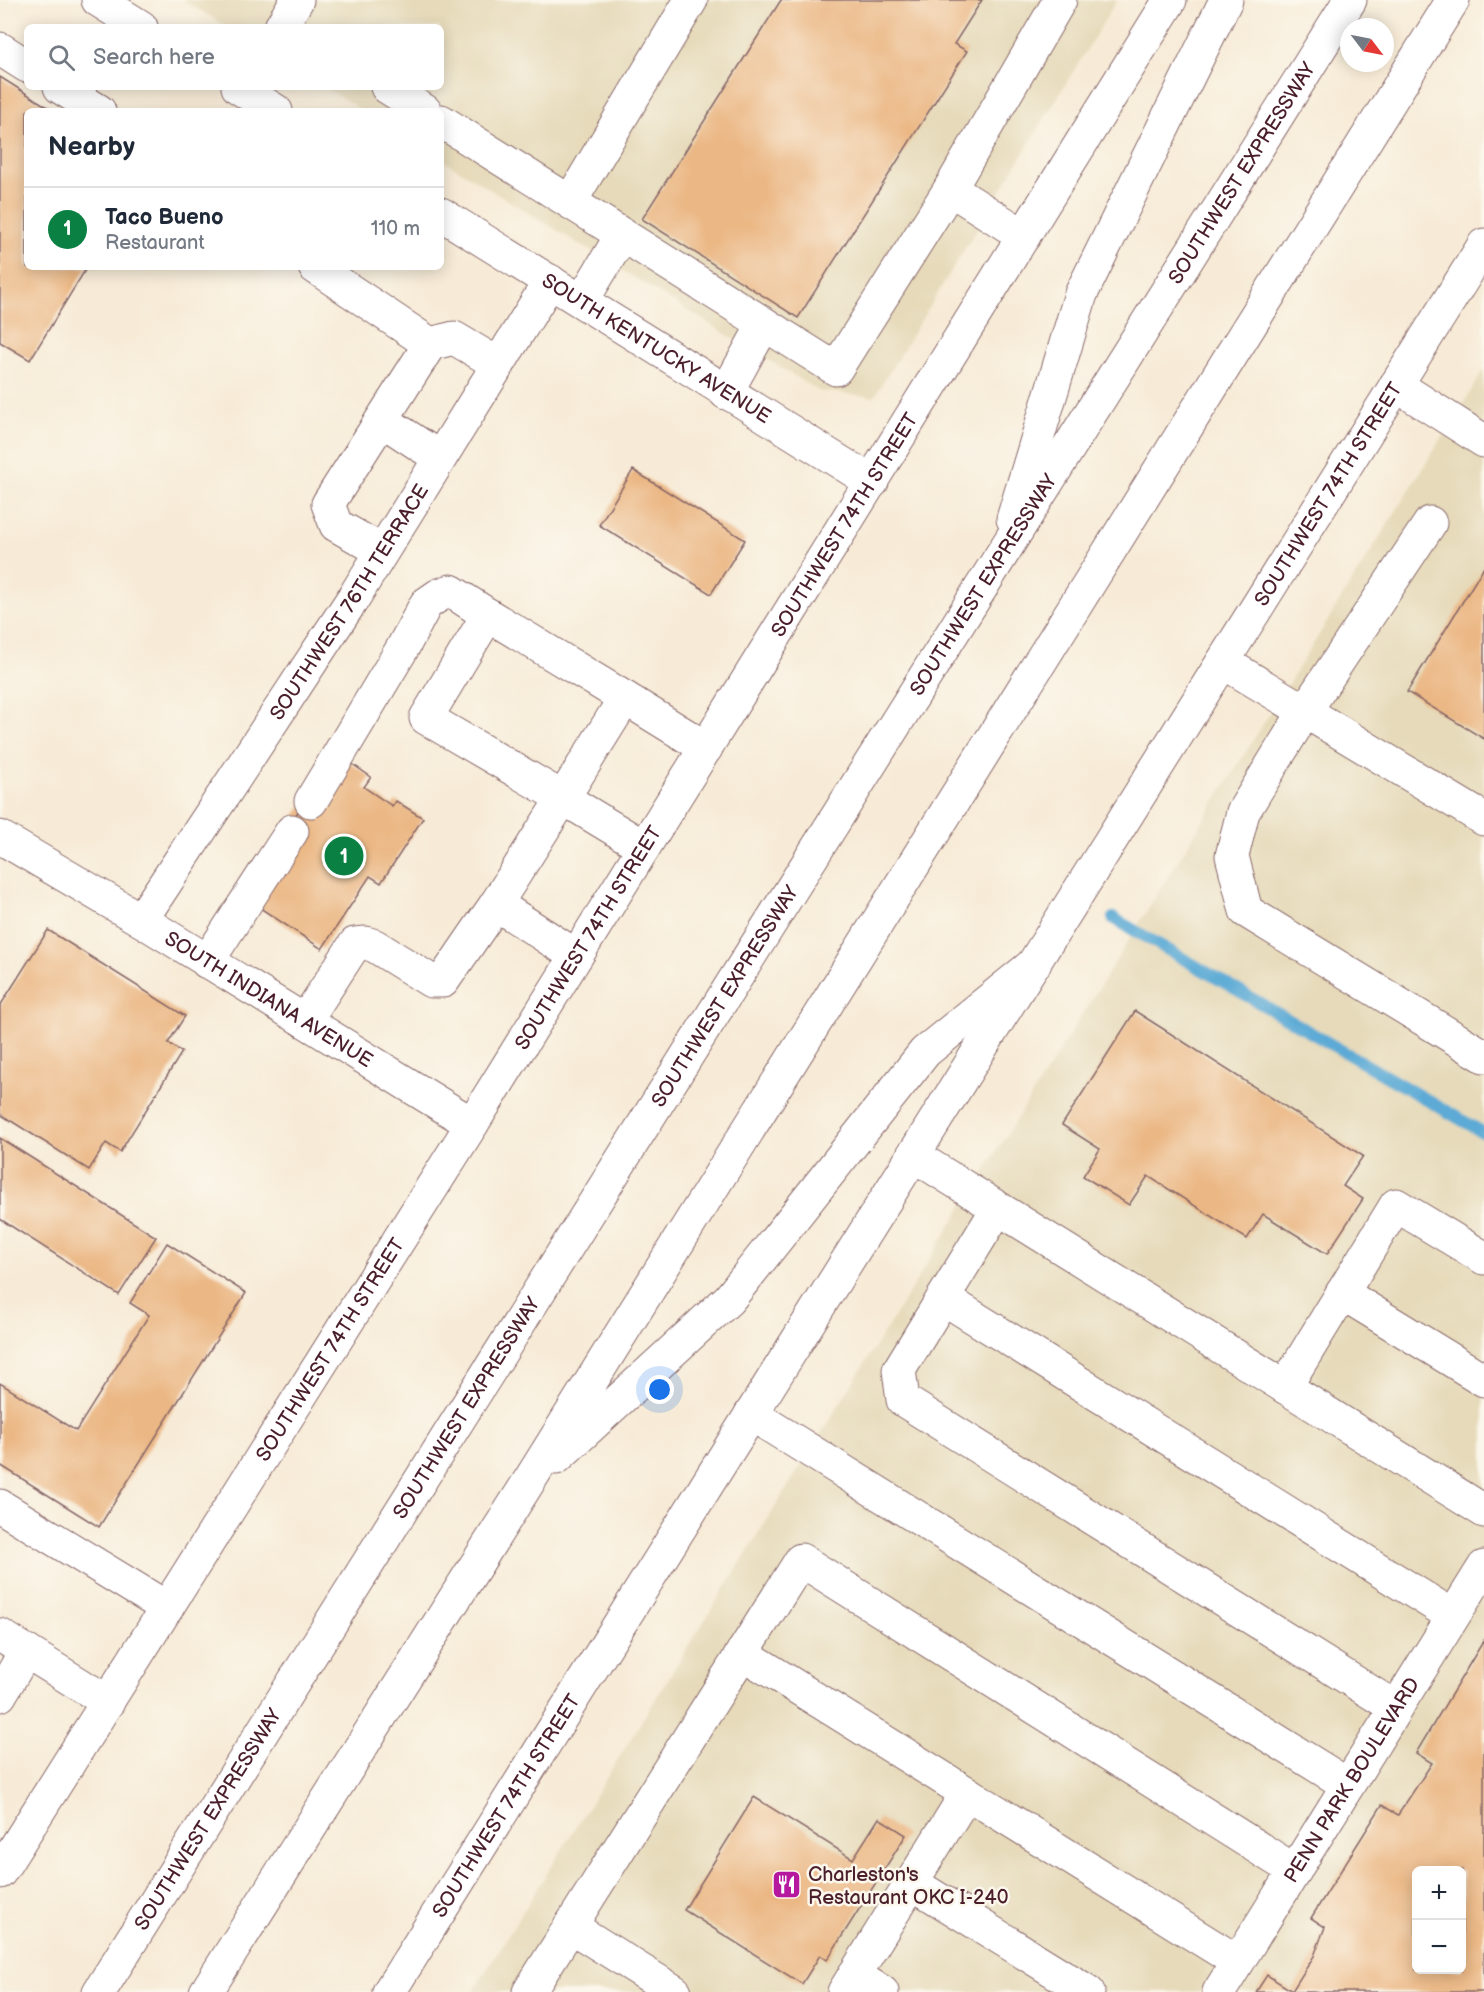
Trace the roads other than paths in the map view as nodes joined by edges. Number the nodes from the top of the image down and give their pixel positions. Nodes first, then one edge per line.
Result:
1 (98, 0) edge
2 (692, 0) edge
3 (1060, 0) edge
4 (1170, 0) edge
5 (1226, 0) edge
6 (1350, 0) edge
7 (1453, 0) edge
8 (136, 24) edge
9 (0, 49) edge
10 (24, 64) edge
11 (65, 90) edge
12 (392, 90) edge
13 (94, 108) edge
14 (420, 108) edge
15 (444, 123) edge
16 (950, 189) junction
17 (570, 202) junction
18 (444, 215) edge
19 (622, 235) junction
20 (1024, 236) junction
21 (1484, 245) edge
22 (319, 270) edge
23 (550, 281) junction
24 (582, 301) junction
25 (764, 324) junction
26 (430, 344) junction
27 (498, 364) junction
28 (1396, 386) junction
29 (726, 393) junction
30 (382, 420) junction
31 (1484, 441) edge
32 (440, 458) junction
33 (872, 483) junction
34 (1430, 523) dead end
35 (382, 551) junction
36 (1000, 561) junction
37 (488, 615) junction
38 (1223, 662) junction
39 (625, 698) junction
40 (1305, 711) junction
41 (706, 748) junction
42 (563, 798) junction
43 (311, 801) dead end
44 (1484, 819) edge
45 (292, 831) dead end
46 (0, 837) edge
47 (644, 847) junction
48 (496, 904) junction
49 (141, 920) junction
50 (576, 956) junction
51 (207, 962) junction
52 (1035, 963) junction
53 (305, 1021) junction
54 (1484, 1056) edge
55 (472, 1124) junction
56 (913, 1155) junction
57 (998, 1208) junction
58 (1484, 1258) edge
59 (1342, 1293) junction
60 (943, 1299) junction
61 (1484, 1380) edge
62 (1285, 1387) junction
63 (751, 1414) junction
64 (526, 1486) junction
65 (0, 1506) edge
66 (1484, 1511) edge
67 (1484, 1567) edge
68 (167, 1608) junction
69 (1453, 1616) junction
70 (13, 1643) edge
71 (742, 1653) junction
72 (0, 1695) edge
73 (108, 1702) junction
74 (1396, 1708) junction
75 (1348, 1785) junction
76 (967, 1793) junction
77 (1295, 1871) junction
78 (0, 1872) edge
79 (912, 1883) junction
80 (570, 1926) junction
81 (1238, 1962) junction
82 (849, 1983) edge
83 (99, 1992) edge
84 (206, 1992) edge
85 (389, 1992) edge
86 (529, 1992) edge
87 (675, 1992) edge
88 (882, 1992) edge
89 (1088, 1992) edge
90 (1219, 1992) edge

1 - 8 main road
2 - 17 main road
3 - 16 main road
4 - 20 main road, SOUTHWEST 74TH STREET
5 - 36 main road
6 - 36 main road, SOUTHWEST EXPRESSWAY
7 - 64 main road
9 - 10 main road
11 - 13 main road
12 - 14 main road
15 - 17 main road
16 - 20 main road
16 - 25 main road
17 - 19 main road
18 - 23 main road, SOUTH KENTUCKY AVENUE
19 - 24 main road
19 - 25 main road
20 - 33 main road, SOUTHWEST 74TH STREET
21 - 28 main road, SOUTHWEST 74TH STREET
22 - 26 main road
23 - 24 main road, SOUTH KENTUCKY AVENUE
23 - 27 main road, SOUTHWEST 76TH TERRACE
24 - 29 main road, SOUTH KENTUCKY AVENUE
25 - 29 main road
26 - 27 main road
26 - 30 main road
27 - 32 main road, SOUTHWEST 76TH TERRACE
28 - 31 main road
28 - 38 main road, SOUTHWEST 74TH STREET
29 - 33 main road, SOUTH KENTUCKY AVENUE
30 - 32 main road
30 - 35 main road
32 - 35 main road, SOUTHWEST 76TH TERRACE
33 - 41 main road, SOUTHWEST 74TH STREET
34 - 40 main road
35 - 49 main road, SOUTHWEST 76TH TERRACE
36 - 83 main road, SOUTHWEST EXPRESSWAY
37 - 39 main road
37 - 42 main road
37 - 43 main road
38 - 40 main road
38 - 52 main road, SOUTHWEST 74TH STREET
39 - 41 main road
39 - 42 main road
40 - 44 main road
40 - 54 main road
41 - 47 main road, SOUTHWEST 74TH STREET
42 - 47 main road
42 - 48 main road
45 - 51 main road
46 - 49 main road, SOUTH INDIANA AVENUE
47 - 50 main road, SOUTHWEST 74TH STREET
48 - 50 main road
48 - 53 main road
49 - 51 main road, SOUTH INDIANA AVENUE
50 - 55 main road, SOUTHWEST 74TH STREET
51 - 53 main road, SOUTH INDIANA AVENUE
52 - 56 main road, SOUTHWEST 74TH STREET
52 - 64 main road
53 - 55 main road, SOUTH INDIANA AVENUE
55 - 68 main road, SOUTHWEST 74TH STREET
56 - 57 main road
56 - 63 main road, SOUTHWEST 74TH STREET
57 - 60 main road
57 - 62 main road
58 - 59 main road
59 - 61 main road
59 - 62 main road
60 - 69 main road
60 - 74 main road
62 - 66 main road
63 - 75 main road
63 - 85 main road, SOUTHWEST 74TH STREET
64 - 84 main road
65 - 68 main road
67 - 69 main road, PENN PARK BOULEVARD
68 - 73 main road, SOUTHWEST 74TH STREET
69 - 74 main road, PENN PARK BOULEVARD
70 - 72 main road
70 - 73 main road
71 - 76 main road
71 - 77 main road
71 - 80 main road
73 - 78 main road, SOUTHWEST 74TH STREET
74 - 75 main road, PENN PARK BOULEVARD
75 - 77 main road, PENN PARK BOULEVARD
76 - 79 main road
76 - 81 main road
77 - 81 main road, PENN PARK BOULEVARD
79 - 82 main road
79 - 89 main road
80 - 86 main road
80 - 87 main road
81 - 90 main road, PENN PARK BOULEVARD
82 - 88 main road

